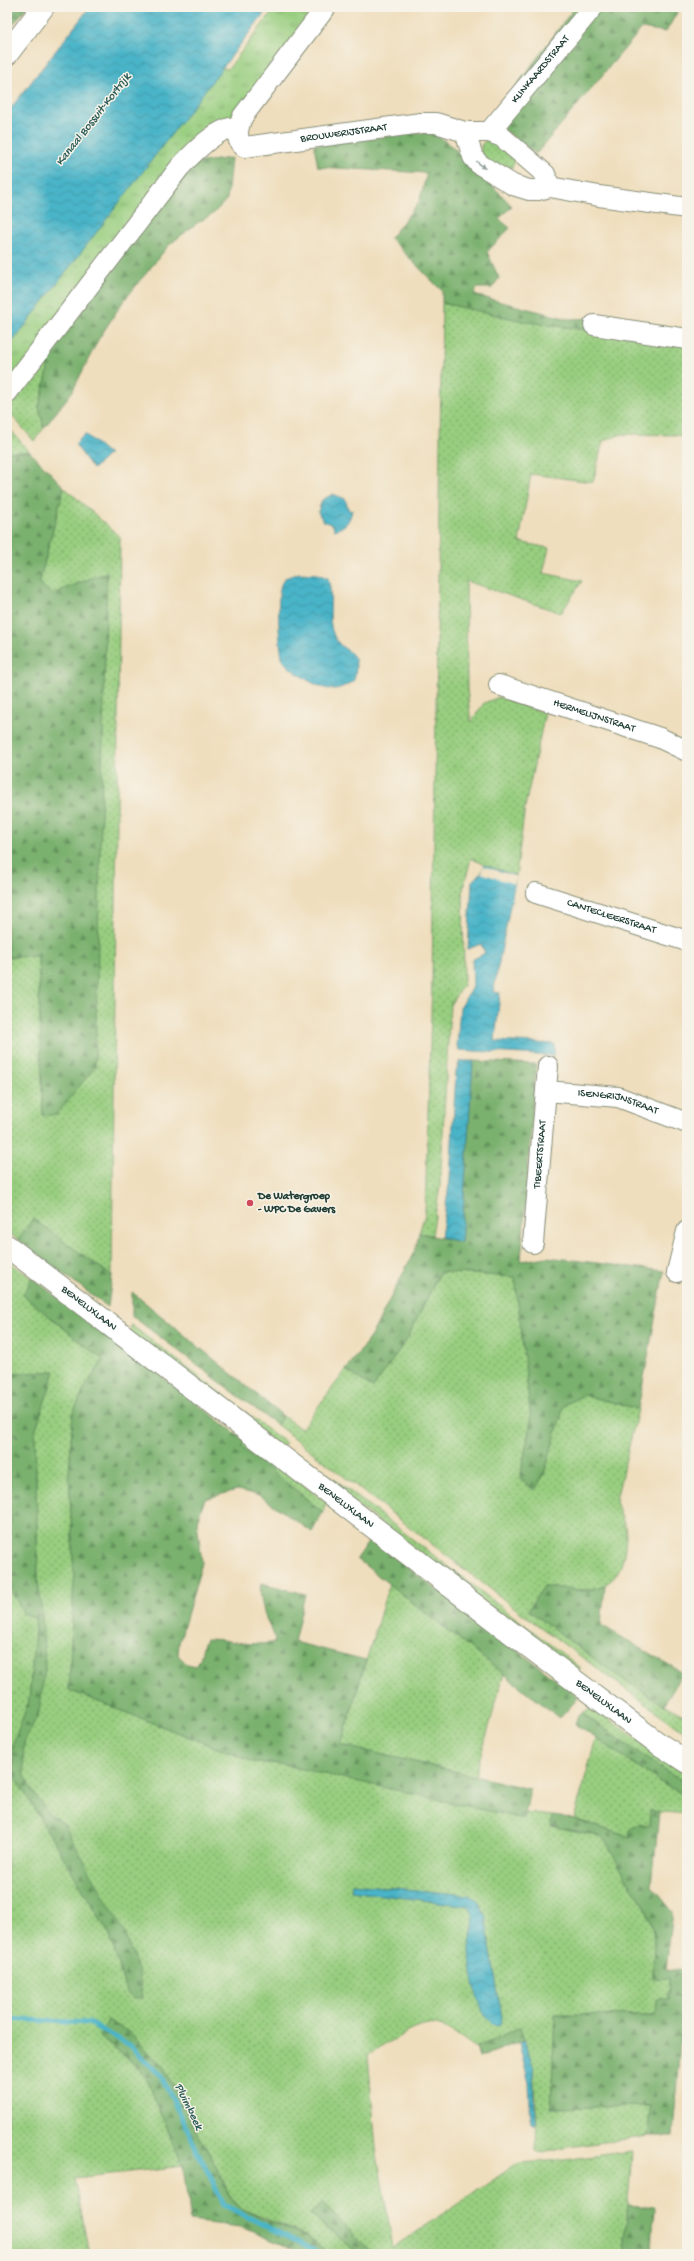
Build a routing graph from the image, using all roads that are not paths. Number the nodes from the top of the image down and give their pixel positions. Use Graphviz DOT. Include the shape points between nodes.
graph roads {
  1 [pos="43,7"];
  2 [pos="326,7"];
  3 [pos="593,7"];
  4 [pos="7,54"];
  5 [pos="238,127"];
  6 [pos="465,132"];
  7 [pos="489,132"];
  8 [pos="534,163"];
  9 [pos="513,185"];
  10 [pos="550,186"];
  11 [pos="687,208"];
  12 [pos="594,325"];
  13 [pos="687,339"];
  14 [pos="7,393"];
  15 [pos="499,685"];
  16 [pos="687,751"];
  17 [pos="536,893"];
  18 [pos="687,941"];
  19 [pos="548,1066"];
  20 [pos="546,1091"];
  21 [pos="687,1123"];
  22 [pos="687,1231"];
  23 [pos="533,1243"];
  24 [pos="7,1246"];
  25 [pos="677,1272"];
  26 [pos="687,1762"];
  1 -- 4 [label="street"];
  2 -- 5 [label="street" via="243,116"];
  3 -- 7 [label="street, KLINKAARDSTRAAT"];
  5 -- 6 [label="street, BROUWERIJSTRAAT" via="238,139 241,145 246,147 421,122 436,123"];
  5 -- 14 [label="street" via="230,126 207,141 180,167"];
  6 -- 7 [label="street, BROUWERIJSTRAAT"];
  6 -- 9 [label="street, one-way" via="473,157 479,164"];
  7 -- 8 [label="street, BROUWERIJSTRAAT" via="502,137"];
  8 -- 9 [label="street" via="526,166"];
  8 -- 10 [label="street, BROUWERIJSTRAAT" via="545,174"];
  9 -- 10 [label="street" via="529,190"];
  10 -- 11 [label="street" via="599,196"];
  12 -- 13 [label="street"];
  15 -- 16 [label="street, HERMELIJNSTRAAT" via="660,738"];
  17 -- 18 [label="street, CANTECLEERSTRAAT"];
  19 -- 20 [label="street, TIBEERTSTRAAT"];
  20 -- 21 [label="street, ISENGRIJNSTRAAT" via="618,1098"];
  20 -- 23 [label="street, TIBEERTSTRAAT"];
  22 -- 25 [label="street"];
  24 -- 26 [label="street, BENELUXLAAN" via="527,1645"];
}
